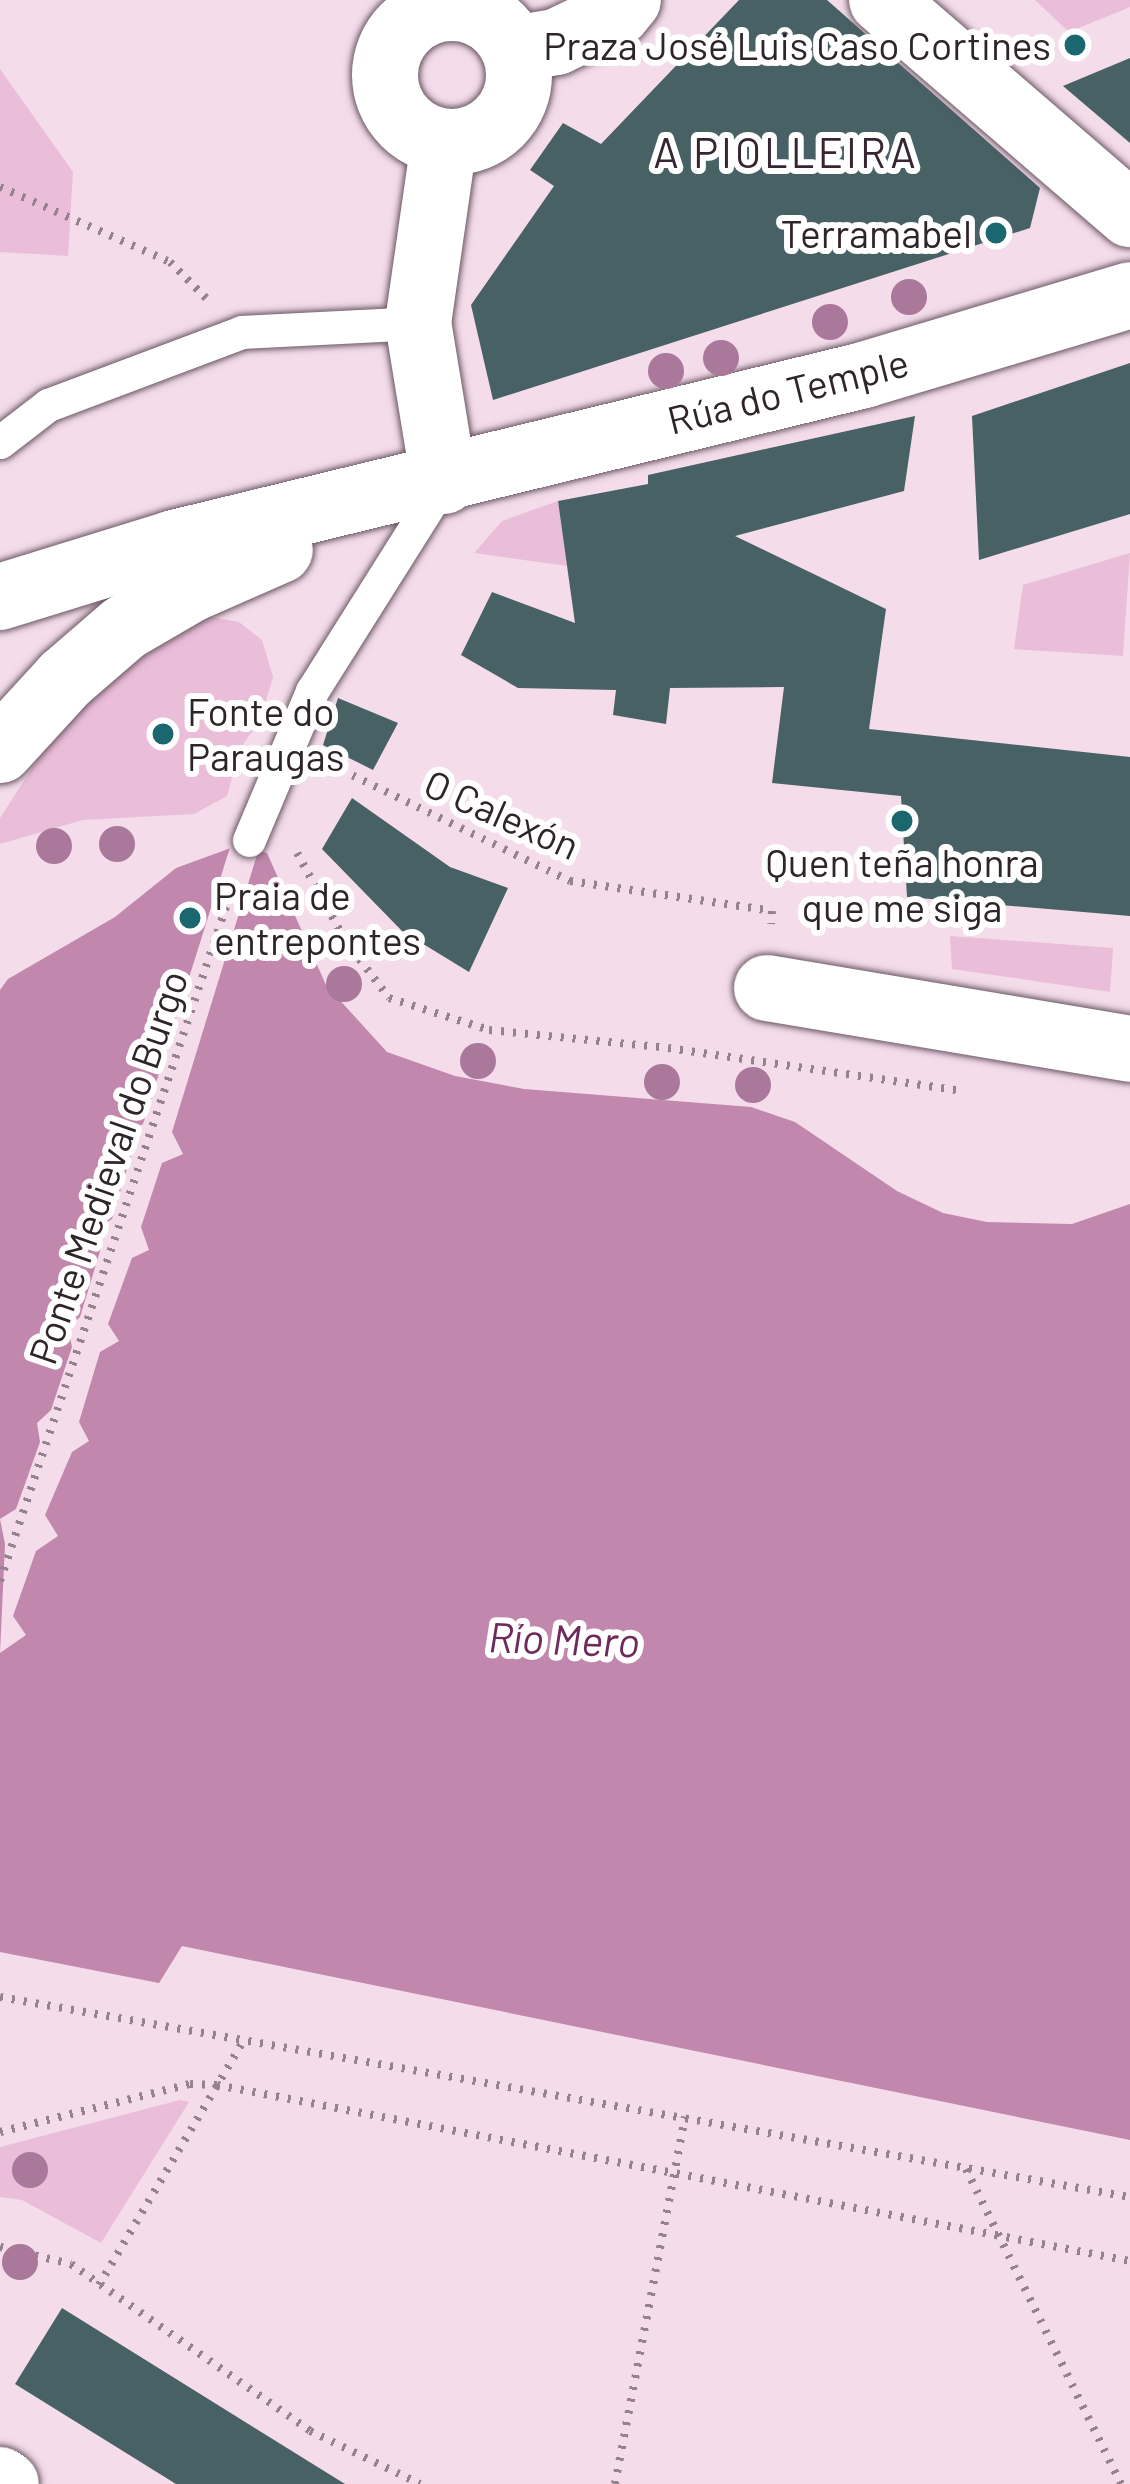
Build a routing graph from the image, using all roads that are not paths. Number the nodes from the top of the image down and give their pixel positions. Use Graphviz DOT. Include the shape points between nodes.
graph roads {
  1 [pos="628,0"];
  2 [pos="882,0"];
  3 [pos="413,9"];
  4 [pos="514,49"];
  5 [pos="444,142"];
  6 [pos="1130,214"];
  7 [pos="1130,295"];
  8 [pos="418,323"];
  9 [pos="0,442"];
  10 [pos="444,481"];
  11 [pos="0,597"];
  12 [pos="0,750"];
  13 [pos="249,840"];
  14 [pos="767,988"];
  15 [pos="1130,1048"];
  1 -- 4 [label="main road" via="556,42"];
  2 -- 6 [label="main road"];
  3 -- 4 [label="main road" via="485,16"];
  3 -- 5 [label="main road" via="388,50 386,92 398,117"];
  4 -- 5 [label="main road" via="511,108 488,133"];
  5 -- 8 [label="main road"];
  7 -- 10 [label="main road, Rúa do Temple" via="864,375"];
  8 -- 9 [label="lane" via="242,332 48,405"];
  8 -- 10 [label="main road"];
  10 -- 11 [label="main road, Rúa do Temple" via="174,543"];
  10 -- 12 [label="main road, Rúa do Temple" via="191,589 124,628"];
  10 -- 13 [label="lane" via="312,691"];
  14 -- 15 [label="main road"];
}
